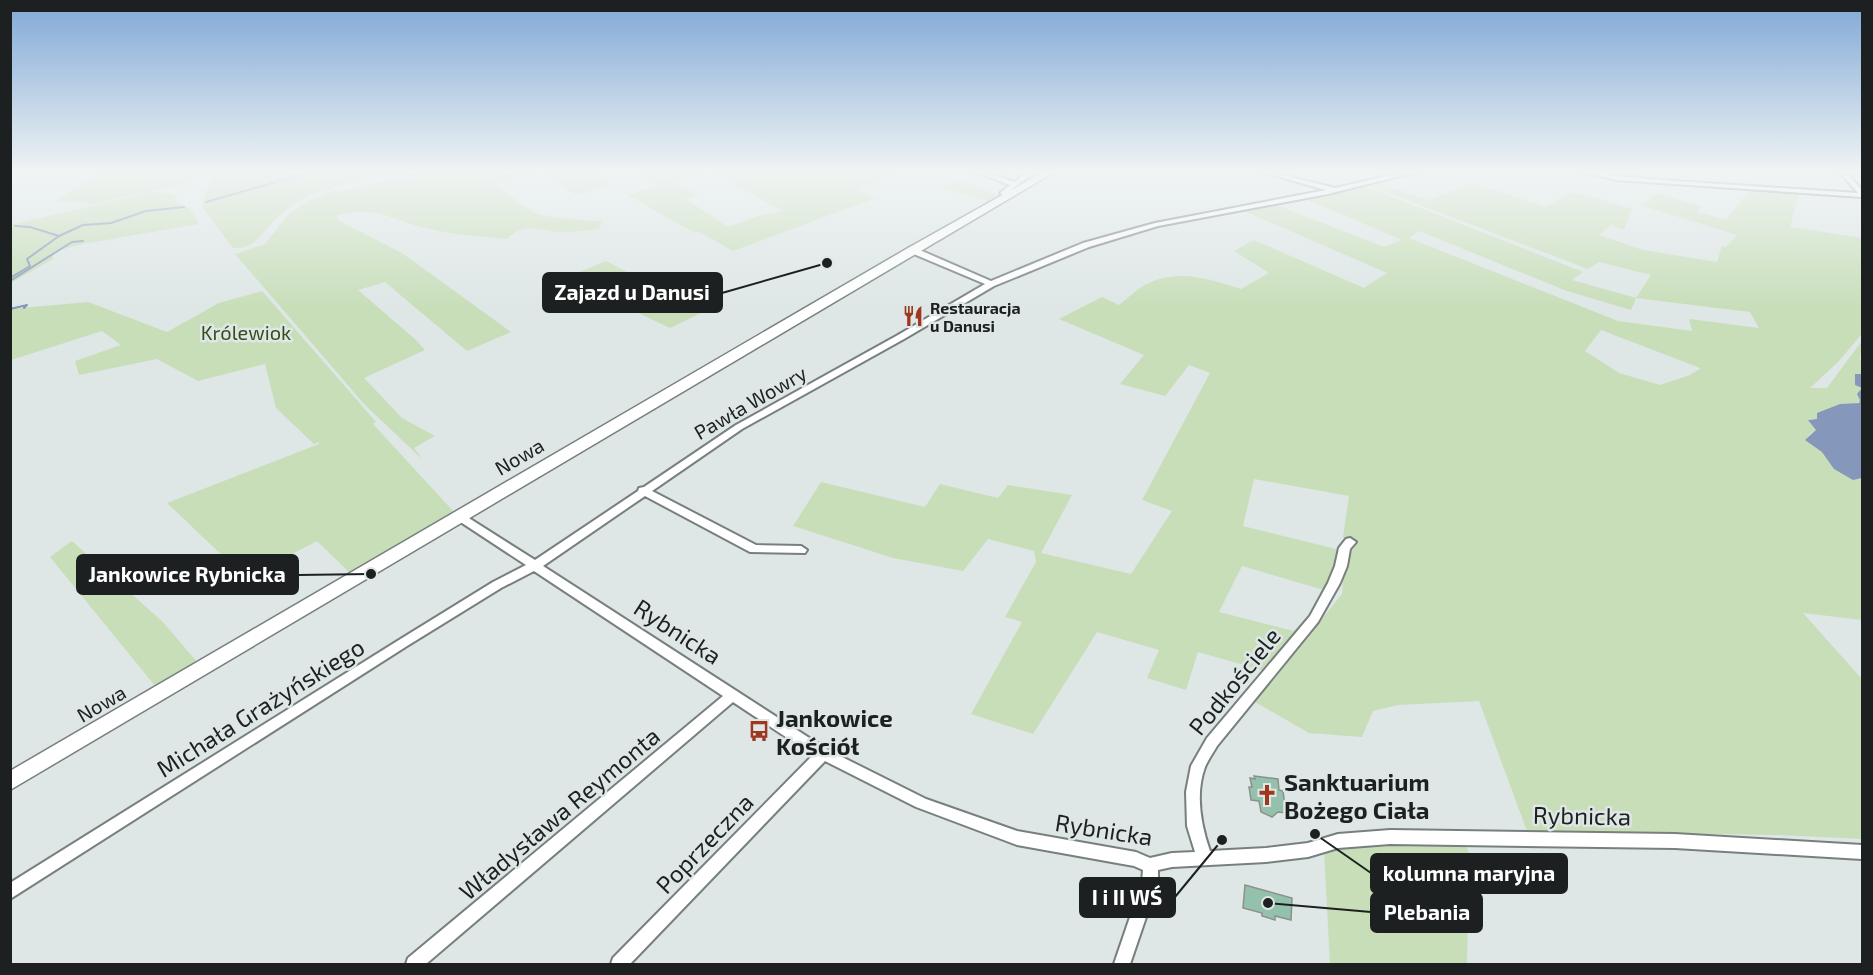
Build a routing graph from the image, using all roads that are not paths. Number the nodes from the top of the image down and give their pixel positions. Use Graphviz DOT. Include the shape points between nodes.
graph roads {
  1 [pos="970,216"];
  2 [pos="1196,216"];
  3 [pos="912,250"];
  4 [pos="991,284"];
  5 [pos="643,490"];
  6 [pos="459,517"];
  7 [pos="1350,542"];
  8 [pos="801,550"];
  9 [pos="536,565"];
  10 [pos="733,695"];
  11 [pos="823,754"];
  12 [pos="10,782"];
  13 [pos="1863,852"];
  14 [pos="1205,858"];
  15 [pos="1149,865"];
  16 [pos="10,892"];
  17 [pos="414,964"];
  18 [pos="620,964"];
  19 [pos="1122,964"];
  1 -- 3 [label="street, Nowa"];
  2 -- 4 [label="street, Pawła Wowry" via="1086,245"];
  3 -- 4 [label="street"];
  3 -- 6 [label="street, Nowa"];
  4 -- 5 [label="street, Pawła Wowry" via="739,427"];
  5 -- 8 [label="street" via="754,549"];
  5 -- 9 [label="street, Pawła Wowry"];
  6 -- 9 [label="street, Rybnicka"];
  6 -- 12 [label="street, Nowa"];
  7 -- 14 [label="street, Podkościele" via="1314,619 1212,742 1198,766 1192,792 1194,826"];
  9 -- 10 [label="street, Rybnicka"];
  9 -- 16 [label="street, Michała Grażyńskiego" via="403,643"];
  10 -- 11 [label="street, Rybnicka"];
  10 -- 17 [label="street, Władysława Reymonta"];
  11 -- 15 [label="street, Rybnicka" via="970,823 1017,838 1132,858"];
  11 -- 18 [label="street, Poprzeczna"];
  13 -- 14 [label="street, Rybnicka" via="1675,841 1390,837 1338,841 1308,850 1266,855"];
  14 -- 15 [label="street, Rybnicka"];
  15 -- 19 [label="street" via="1150,882"];
}
